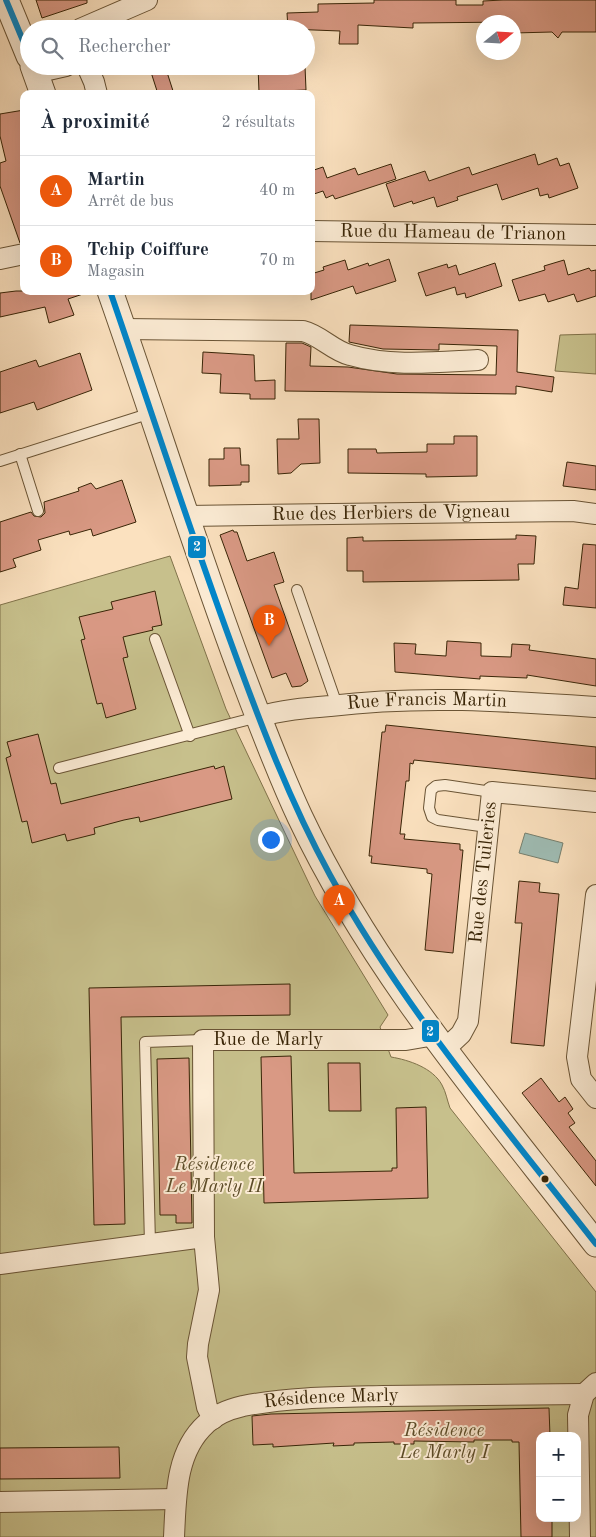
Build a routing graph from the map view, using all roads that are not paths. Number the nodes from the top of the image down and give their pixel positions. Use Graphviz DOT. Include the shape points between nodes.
graph roads {
  1 [pos="6,0"];
  2 [pos="148,0"];
  3 [pos="101,20"];
  4 [pos="20,34"];
  5 [pos="91,75"];
  6 [pos="96,90"];
  7 [pos="315,230"];
  8 [pos="596,236"];
  9 [pos="20,255"];
  10 [pos="0,259"];
  11 [pos="111,295"];
  12 [pos="124,329"];
  13 [pos="478,360"];
  14 [pos="151,412"];
  15 [pos="20,454"];
  16 [pos="0,461"];
  17 [pos="38,511"];
  18 [pos="596,514"];
  19 [pos="186,516"];
  20 [pos="297,590"];
  21 [pos="155,639"];
  22 [pos="338,705"];
  23 [pos="596,707"];
  24 [pos="258,717"];
  25 [pos="190,736"];
  26 [pos="59,768"];
  27 [pos="492,792"];
  28 [pos="596,802"];
  29 [pos="487,826"];
  30 [pos="596,895"];
  31 [pos="592,979"];
  32 [pos="202,1040"];
  33 [pos="440,1042"];
  34 [pos="596,1098"];
  35 [pos="204,1238"];
  36 [pos="150,1244"];
  37 [pos="596,1244"];
  38 [pos="0,1264"];
  39 [pos="590,1388"];
  40 [pos="212,1419"];
  41 [pos="176,1499"];
  42 [pos="1,1503"];
  43 [pos="174,1537"];
  44 [pos="580,1537"];
  1 -- 4 [label="street"];
  2 -- 3 [label="street"];
  5 -- 6 [label="street"];
  7 -- 8 [label="street, Rue du Hameau de Trianon"];
  9 -- 10 [label="street"];
  11 -- 12 [label="street"];
  12 -- 13 [label="street" via="303,330 349,355 382,361 432,363"];
  12 -- 14 [label="street"];
  14 -- 15 [label="lane"];
  14 -- 19 [label="street"];
  15 -- 16 [label="lane"];
  15 -- 17 [label="lane"];
  18 -- 19 [label="street, Rue des Herbiers de Vigneau" via="573,511"];
  19 -- 24 [label="street"];
  20 -- 22 [label="lane"];
  21 -- 25 [label="lane"];
  22 -- 23 [label="street, Rue Francis Martin" via="451,698"];
  22 -- 24 [label="street, Rue Francis Martin"];
  24 -- 25 [label="lane"];
  24 -- 33 [label="street" via="315,846 401,990"];
  25 -- 26 [label="lane"];
  27 -- 28 [label="street, Rue des Tuileries"];
  27 -- 29 [label="street, Rue des Tuileries"];
  27 -- 29 [label="lane" via="445,785 431,790 429,808 432,817"];
  29 -- 33 [label="street, Rue des Tuileries" via="468,1021 461,1034"];
  30 -- 31 [label="street"];
  31 -- 34 [label="street" via="578,1057 581,1079"];
  32 -- 33 [label="street, Rue de Marly"];
  32 -- 35 [label="street, Rue de Marly"];
  32 -- 36 [label="lane" via="145,1042"];
  33 -- 37 [label="street"];
  35 -- 36 [label="street"];
  35 -- 40 [label="street, Rue de Marly" via="209,1290 197,1357"];
  36 -- 38 [label="street"];
  39 -- 40 [label="street, Résidence Marly" via="323,1398 242,1406"];
  39 -- 44 [label="street, Résidence Marly" via="578,1415"];
  40 -- 41 [label="street, Résidence Marly" via="195,1434 185,1454"];
  41 -- 42 [label="street"];
  41 -- 43 [label="street, Résidence Marly"];
}
